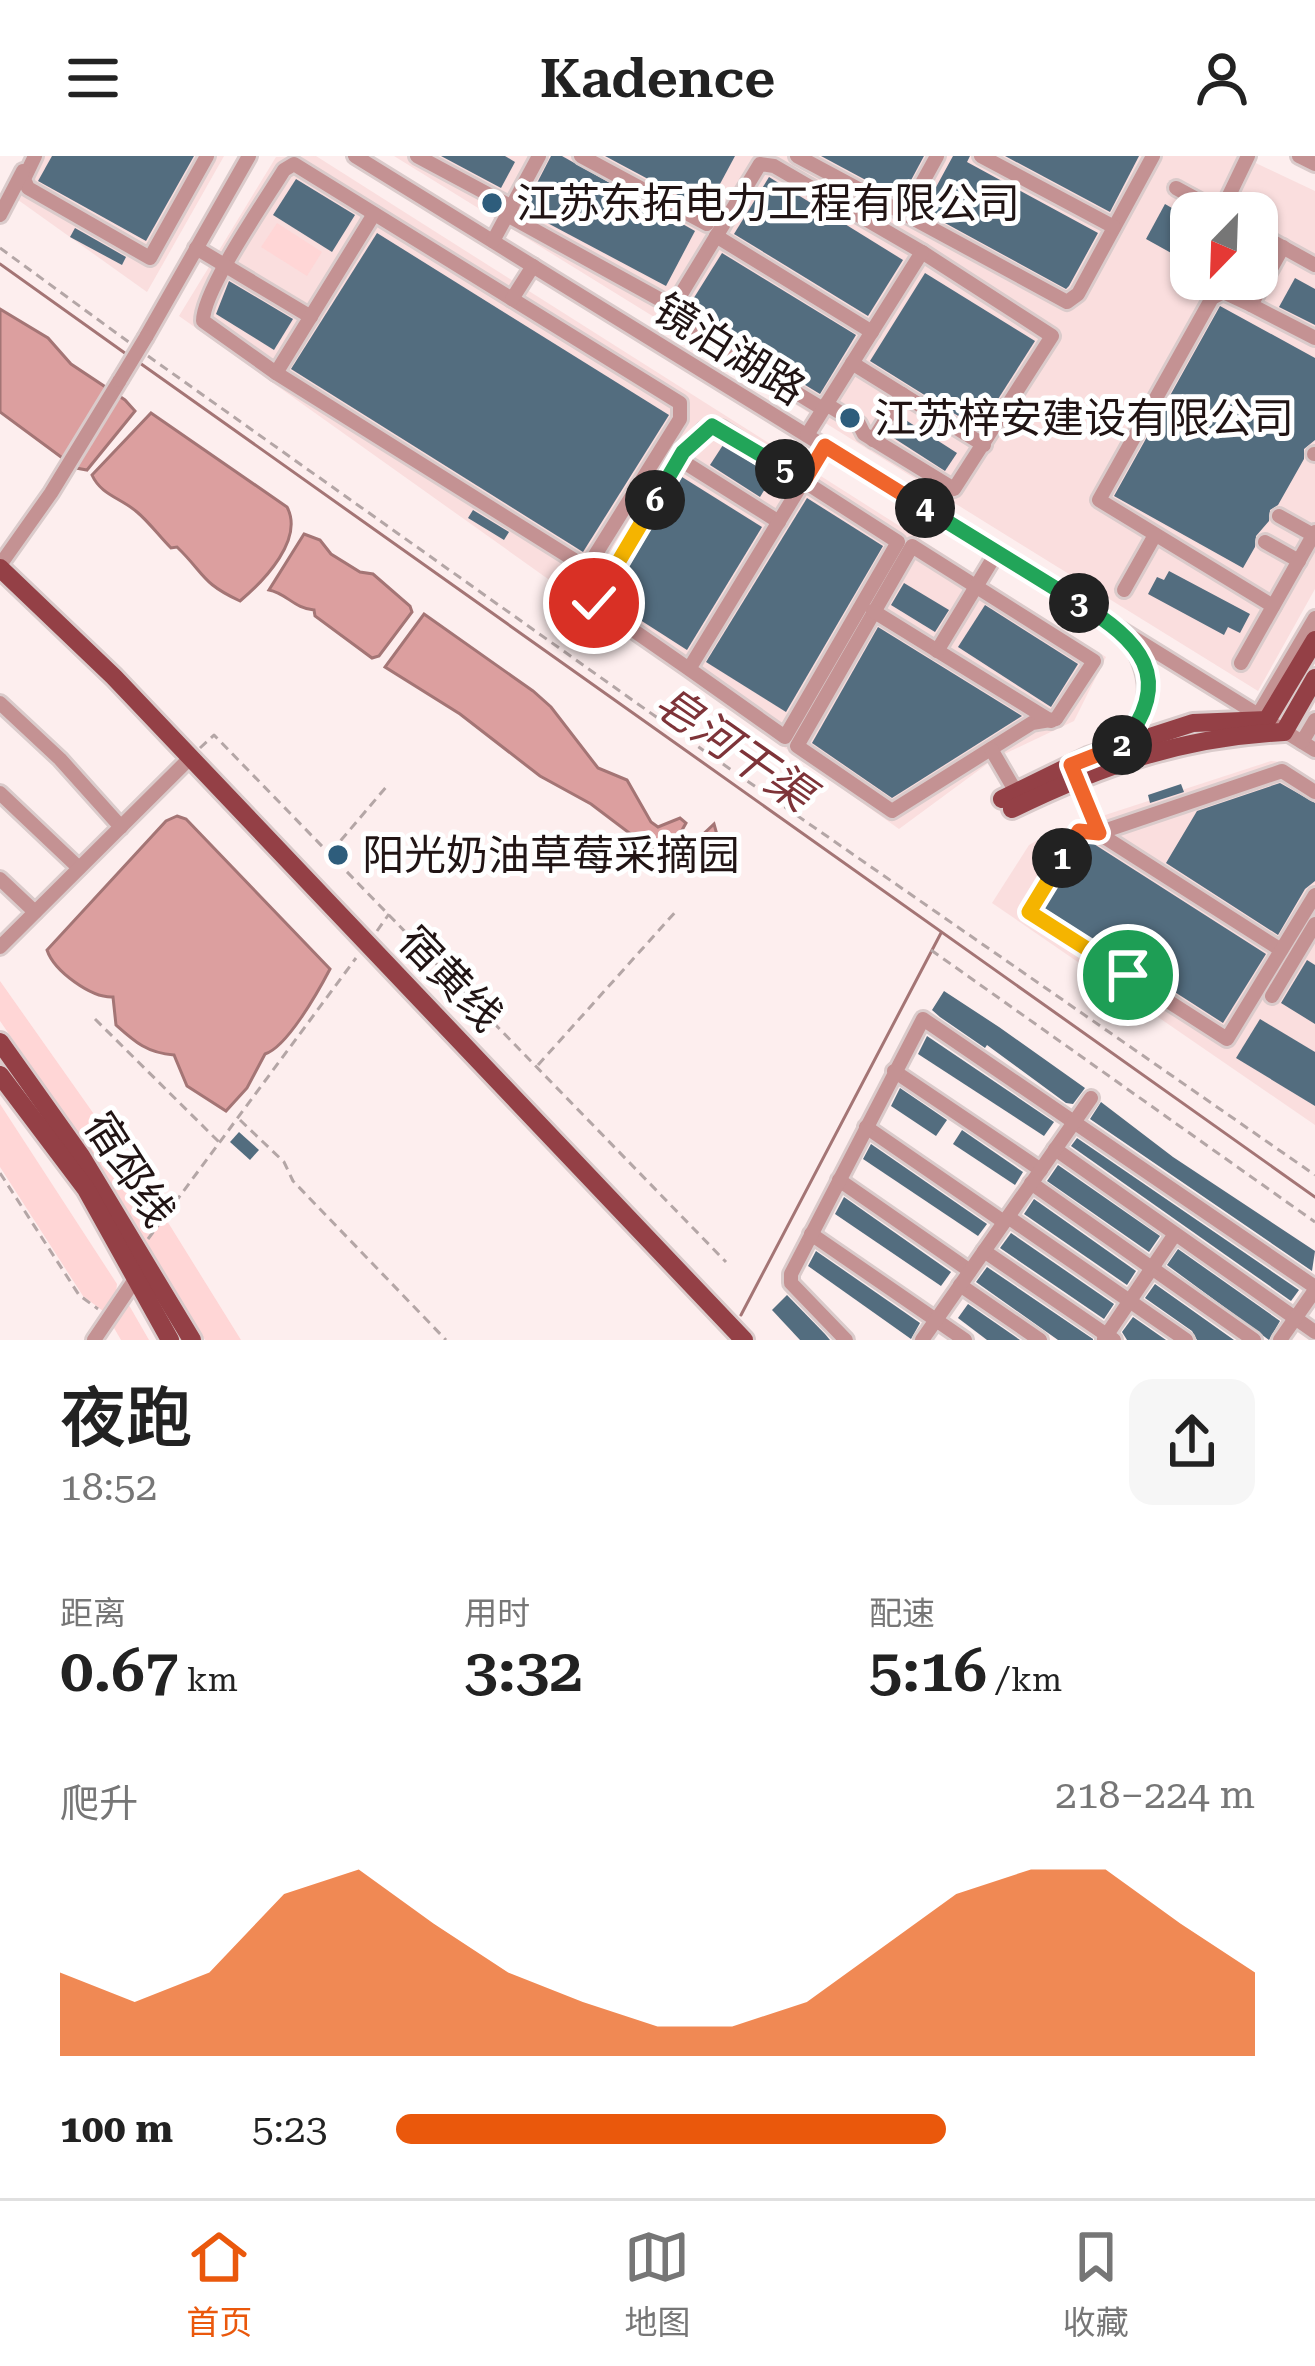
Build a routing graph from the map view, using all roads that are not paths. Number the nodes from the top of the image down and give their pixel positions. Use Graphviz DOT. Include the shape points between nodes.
graph roads {
  1 [pos="33,156"];
  2 [pos="207,156"];
  3 [pos="249,156"];
  4 [pos="355,156"];
  5 [pos="417,156"];
  6 [pos="581,156"];
  7 [pos="796,156"];
  8 [pos="937,156"];
  9 [pos="981,156"];
  10 [pos="1153,156"];
  11 [pos="1248,156"];
  12 [pos="1299,156"];
  13 [pos="532,158"];
  14 [pos="439,161"];
  15 [pos="1315,164"];
  16 [pos="1177,188"];
  17 [pos="1184,192"];
  18 [pos="1231,192"];
  19 [pos="510,211"];
  20 [pos="374,214"];
  21 [pos="905,214"];
  22 [pos="0,215"];
  23 [pos="1114,227"];
  24 [pos="711,230"];
  25 [pos="494,241"];
  26 [pos="1278,245"];
  27 [pos="1282,247"];
  28 [pos="196,248"];
  29 [pos="922,252"];
  30 [pos="1315,265"];
  31 [pos="226,266"];
  32 [pos="533,266"];
  33 [pos="512,299"];
  34 [pos="661,300"];
  35 [pos="1251,304"];
  36 [pos="311,317"];
  37 [pos="872,332"];
  38 [pos="1315,338"];
  39 [pos="852,362"];
  40 [pos="277,373"];
  41 [pos="902,394"];
  42 [pos="825,407"];
  43 [pos="807,435"];
  44 [pos="873,440"];
  45 [pos="984,445"];
  46 [pos="825,446"];
  47 [pos="679,459"];
  48 [pos="804,481"];
  49 [pos="1279,516"];
  50 [pos="778,522"];
  51 [pos="1314,534"];
  52 [pos="1155,535"];
  53 [pos="1265,542"];
  54 [pos="997,552"];
  55 [pos="1299,561"];
  56 [pos="0,566"];
  57 [pos="977,586"];
  58 [pos="1124,590"];
  59 [pos="1274,606"];
  60 [pos="873,611"];
  61 [pos="1315,618"];
  62 [pos="1124,630"];
  63 [pos="1315,640"];
  64 [pos="937,651"];
  65 [pos="1241,663"];
  66 [pos="688,669"];
  67 [pos="1315,678"];
  68 [pos="0,703"];
  69 [pos="1315,719"];
  70 [pos="1051,721"];
  71 [pos="1270,722"];
  72 [pos="1122,745"];
  73 [pos="1309,746"];
  74 [pos="991,749"];
  75 [pos="190,758"];
  76 [pos="1074,772"];
  77 [pos="1315,792"];
  78 [pos="0,793"];
  79 [pos="1010,800"];
  80 [pos="121,827"];
  81 [pos="1099,833"];
  82 [pos="80,868"];
  83 [pos="0,879"];
  84 [pos="1315,895"];
  85 [pos="34,913"];
  86 [pos="1315,924"];
  87 [pos="0,947"];
  88 [pos="1309,949"];
  89 [pos="1281,950"];
  90 [pos="1272,996"];
  91 [pos="0,1042"];
  92 [pos="894,1071"];
  93 [pos="0,1075"];
  94 [pos="1091,1097"];
  95 [pos="1075,1121"];
  96 [pos="866,1126"];
  97 [pos="1055,1149"];
  98 [pos="1036,1177"];
  99 [pos="839,1180"];
  100 [pos="1006,1220"];
  101 [pos="811,1234"];
  102 [pos="1175,1234"];
  103 [pos="984,1251"];
  104 [pos="1152,1268"];
  105 [pos="970,1271"];
  106 [pos="136,1278"];
  107 [pos="960,1286"];
  108 [pos="1313,1295"];
  109 [pos="1130,1301"];
  110 [pos="1295,1318"];
  111 [pos="936,1320"];
  112 [pos="1315,1333"];
  113 [pos="733,1336"];
  114 [pos="1108,1338"];
  115 [pos="94,1340"];
  116 [pos="170,1340"];
  117 [pos="192,1340"];
  118 [pos="847,1340"];
  119 [pos="922,1340"];
  120 [pos="965,1340"];
  121 [pos="1040,1340"];
  122 [pos="1186,1340"];
  123 [pos="1254,1340"];
  124 [pos="1280,1340"];
  1 -- 2 [label="street" via="28,188 150,258"];
  1 -- 22 [label="street"];
  3 -- 28 [label="street"];
  4 -- 25 [label="street, 镜泊湖路"];
  5 -- 14 [label="street"];
  6 -- 24 [label="street"];
  7 -- 21 [label="street"];
  8 -- 21 [label="street"];
  9 -- 23 [label="street"];
  10 -- 23 [label="street"];
  11 -- 18 [label="street"];
  12 -- 15 [label="street"];
  13 -- 19 [label="street"];
  14 -- 19 [label="street"];
  16 -- 17 [label="street"];
  19 -- 25 [label="street"];
  19 -- 34 [label="street"];
  20 -- 31 [label="street" via="288,165"];
  20 -- 33 [label="street"];
  20 -- 36 [label="street"];
  21 -- 23 [label="street" via="1067,302"];
  24 -- 29 [label="street" via="766,163"];
  24 -- 37 [label="street"];
  24 -- 42 [label="street" via="672,317"];
  25 -- 32 [label="street, 镜泊湖路"];
  26 -- 27 [label="street"];
  27 -- 30 [label="street"];
  27 -- 35 [label="street"];
  28 -- 31 [label="street"];
  28 -- 56 [label="street, bridge"];
  29 -- 37 [label="street"];
  29 -- 45 [label="street" via="1052,336"];
  31 -- 36 [label="street"];
  31 -- 40 [label="street" via="203,321"];
  32 -- 33 [label="street"];
  32 -- 43 [label="street, 镜泊湖路"];
  33 -- 40 [label="street" via="682,410 586,568"];
  35 -- 38 [label="street"];
  35 -- 52 [label="street" via="1222,292 1212,298 1100,494 1103,504"];
  36 -- 40 [label="street"];
  37 -- 39 [label="street"];
  39 -- 41 [label="street"];
  39 -- 42 [label="street"];
  41 -- 44 [label="street"];
  41 -- 45 [label="street"];
  42 -- 43 [label="street"];
  42 -- 44 [label="street"];
  43 -- 46 [label="street, 镜泊湖路"];
  44 -- 45 [label="street" via="955,489"];
  46 -- 48 [label="street"];
  46 -- 54 [label="street, 镜泊湖路"];
  47 -- 48 [label="street" via="712,426"];
  47 -- 50 [label="street"];
  47 -- 66 [label="street" via="594,603"];
  48 -- 50 [label="street"];
  48 -- 66 [label="street" via="898,542 785,737"];
  49 -- 51 [label="street"];
  50 -- 66 [label="street"];
  51 -- 55 [label="street"];
  52 -- 58 [label="street"];
  52 -- 59 [label="street"];
  53 -- 55 [label="street"];
  54 -- 57 [label="street"];
  54 -- 62 [label="street, 镜泊湖路"];
  55 -- 59 [label="street"];
  56 -- 75 [label="main road, 宿黄线"];
  57 -- 60 [label="street" via="912,545"];
  57 -- 64 [label="street"];
  57 -- 70 [label="street" via="1094,661"];
  59 -- 65 [label="street"];
  60 -- 64 [label="street"];
  60 -- 74 [label="street" via="796,746 892,811"];
  61 -- 71 [label="street"];
  62 -- 71 [label="street, 镜泊湖路"];
  62 -- 72 [label="street" via="1145,669 1148,695"];
  63 -- 71 [label="main road"];
  64 -- 70 [label="street"];
  67 -- 71 [label="main road"];
  68 -- 80 [label="street"];
  69 -- 73 [label="street"];
  70 -- 74 [label="street" via="1032,723"];
  71 -- 72 [label="main road" via="1193,723"];
  71 -- 73 [label="street, 镜泊湖路"];
  71 -- 76 [label="main road"];
  72 -- 76 [label="main road"];
  74 -- 79 [label="street"];
  75 -- 80 [label="street"];
  75 -- 113 [label="main road, 宿黄线"];
  76 -- 79 [label="main road"];
  76 -- 81 [label="street"];
  77 -- 81 [label="street" via="1282,772"];
  78 -- 82 [label="street"];
  80 -- 82 [label="street"];
  81 -- 89 [label="street"];
  81 -- 89 [label="street" via="1079,831 1029,912 1227,1039"];
  82 -- 85 [label="street"];
  83 -- 85 [label="street"];
  84 -- 89 [label="street"];
  85 -- 87 [label="street"];
  86 -- 88 [label="street"];
  88 -- 90 [label="street"];
  91 -- 117 [label="main road, 宿邳线" via="81,1156"];
  92 -- 95 [label="street" via="923,1019"];
  92 -- 96 [label="street"];
  92 -- 98 [label="street"];
  93 -- 106 [label="main road, 宿邳线" via="86,1189"];
  94 -- 95 [label="street"];
  95 -- 97 [label="street"];
  95 -- 108 [label="street"];
  96 -- 99 [label="street"];
  96 -- 100 [label="street"];
  97 -- 98 [label="street"];
  97 -- 102 [label="street"];
  98 -- 100 [label="street"];
  98 -- 104 [label="street"];
  99 -- 101 [label="street"];
  99 -- 105 [label="street"];
  100 -- 103 [label="street"];
  100 -- 109 [label="street"];
  101 -- 111 [label="street"];
  101 -- 118 [label="street" via="791,1283"];
  102 -- 104 [label="street"];
  102 -- 110 [label="street"];
  103 -- 105 [label="street"];
  103 -- 114 [label="street"];
  104 -- 109 [label="street"];
  104 -- 123 [label="street"];
  105 -- 107 [label="street"];
  106 -- 115 [label="street"];
  106 -- 116 [label="main road, 宿邳线"];
  107 -- 111 [label="street"];
  107 -- 121 [label="street"];
  108 -- 110 [label="street"];
  109 -- 114 [label="street"];
  109 -- 122 [label="street"];
  110 -- 112 [label="street"];
  110 -- 124 [label="street"];
  111 -- 119 [label="street"];
  111 -- 120 [label="street"];
}
